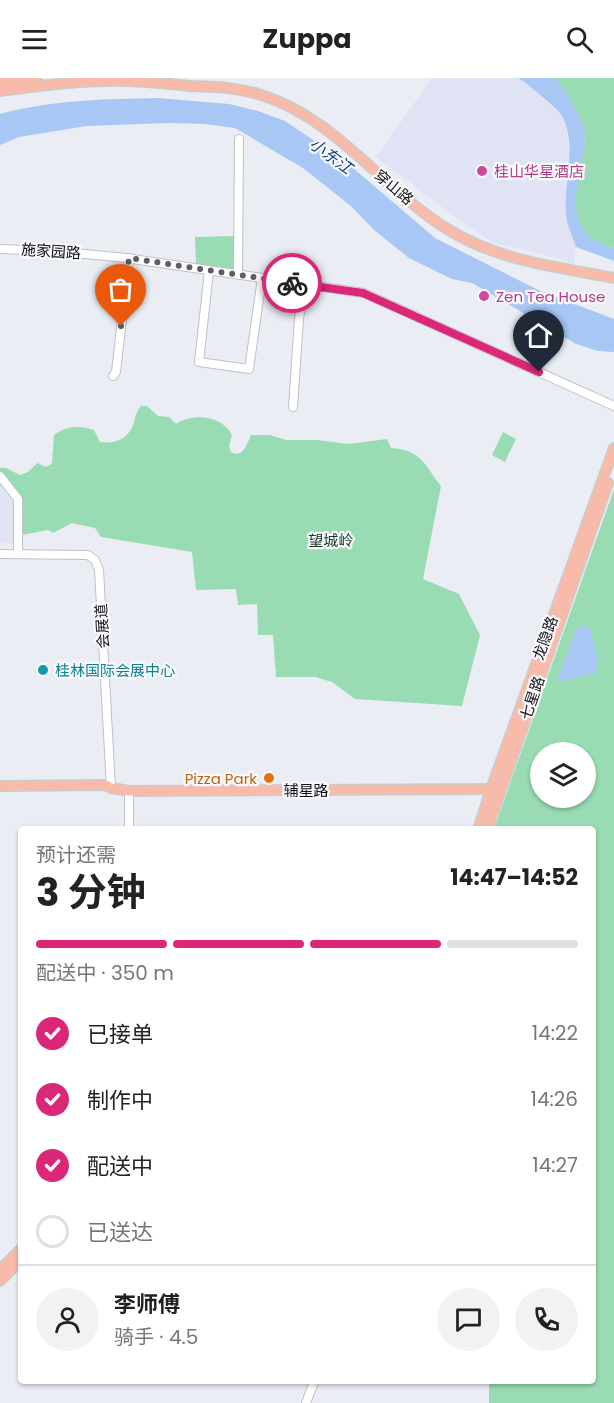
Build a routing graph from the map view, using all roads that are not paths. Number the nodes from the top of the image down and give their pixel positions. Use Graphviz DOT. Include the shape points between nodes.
graph roads {
  1 [pos="37,78"];
  2 [pos="163,78"];
  3 [pos="0,82"];
  4 [pos="182,85"];
  5 [pos="0,91"];
  6 [pos="239,139"];
  7 [pos="0,249"];
  8 [pos="129,258"];
  9 [pos="209,271"];
  10 [pos="238,275"];
  11 [pos="262,278"];
  12 [pos="614,278"];
  13 [pos="306,285"];
  14 [pos="113,376"];
  15 [pos="614,406"];
  16 [pos="293,407"];
  17 [pos="614,448"];
  18 [pos="614,465"];
  19 [pos="0,476"];
  20 [pos="0,554"];
  21 [pos="18,554"];
  22 [pos="0,786"];
  23 [pos="111,788"];
  24 [pos="496,789"];
  25 [pos="129,790"];
  26 [pos="0,791"];
  27 [pos="129,826"];
  28 [pos="480,826"];
  29 [pos="488,826"];
  30 [pos="18,1252"];
  31 [pos="18,1263"];
  32 [pos="0,1268"];
  33 [pos="0,1281"];
  34 [pos="314,1384"];
  35 [pos="306,1403"];
  1 -- 3 [label="main road"];
  2 -- 4 [label="main road, 穿山路"];
  4 -- 5 [label="main road, 穿山路" via="105,81"];
  4 -- 12 [label="main road, 穿山路" via="258,94 284,105 333,135 423,211 476,246 513,258"];
  6 -- 10 [label="street"];
  7 -- 8 [label="street, 施家园路"];
  8 -- 9 [label="street, 施家园路"];
  8 -- 14 [label="street"];
  9 -- 10 [label="street, 施家园路"];
  9 -- 11 [label="street" via="199,362 249,369"];
  10 -- 11 [label="street, 施家园路"];
  11 -- 13 [label="street, 施家园路"];
  13 -- 15 [label="street, 施家园路" via="363,293"];
  13 -- 16 [label="street" via="299,318"];
  17 -- 24 [label="main road, 龙隐路"];
  18 -- 24 [label="main road, 七星路"];
  19 -- 21 [label="street" via="18,499"];
  20 -- 21 [label="street, 会展道"];
  21 -- 23 [label="street, 会展道" via="88,555 99,570"];
  22 -- 23 [label="main road, 辅星路"];
  23 -- 25 [label="main road, 辅星路"];
  23 -- 26 [label="main road, 辅星路"];
  24 -- 25 [label="main road, 辅星路"];
  24 -- 28 [label="main road, 龙隐路"];
  24 -- 29 [label="main road, 七星路"];
  25 -- 27 [label="street"];
  30 -- 32 [label="main road"];
  31 -- 33 [label="main road"];
  34 -- 35 [label="street"];
}
